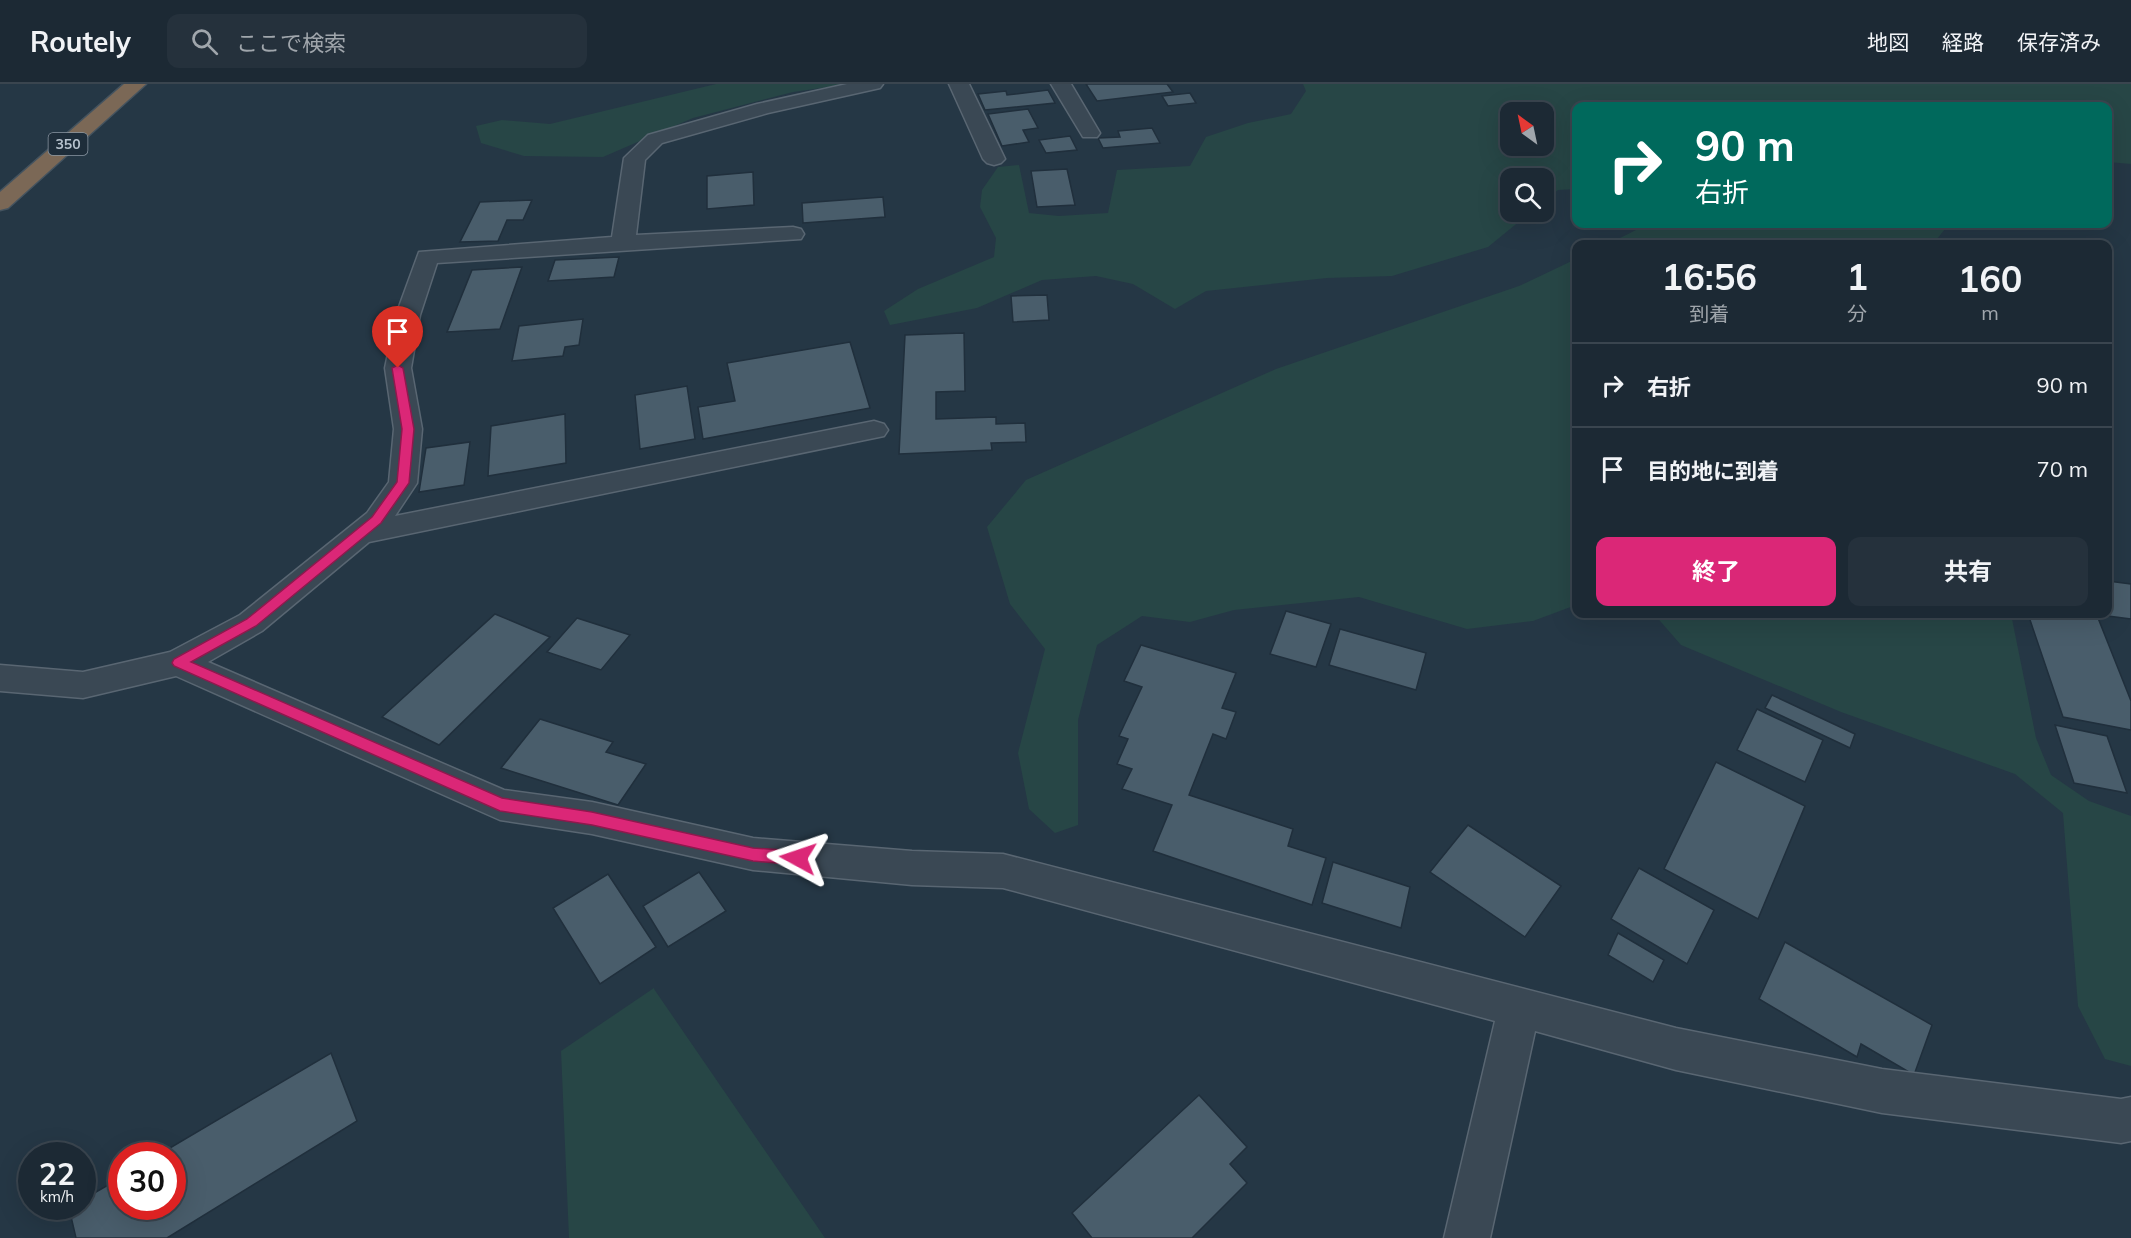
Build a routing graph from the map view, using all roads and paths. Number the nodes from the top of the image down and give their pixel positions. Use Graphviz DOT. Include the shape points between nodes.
graph roads {
  1 [pos="136,84"];
  2 [pos="873,84"];
  3 [pos="959,84"];
  4 [pos="1061,84"];
  5 [pos="1090,133"];
  6 [pos="994,159"];
  7 [pos="0,203"];
  8 [pos="793,234"];
  9 [pos="623,243"];
  10 [pos="874,430"];
  11 [pos="359,534"];
  12 [pos="178,663"];
  13 [pos="0,678"];
  14 [pos="1520,1008"];
  15 [pos="2131,1119"];
  16 [pos="1467,1238"];
  1 -- 7 [label="highway, 350"];
  2 -- 9 [label="street" via="655,138 635,158"];
  3 -- 6 [label="street"];
  4 -- 5 [label="street"];
  8 -- 9 [label="street"];
  9 -- 11 [label="street" via="427,257 408,315 398,368 408,429 403,483 377,520"];
  10 -- 11 [label="street"];
  11 -- 12 [label="street" via="251,623"];
  12 -- 13 [label="street" via="82,685"];
  12 -- 14 [label="street" via="500,805 592,819 753,855 1003,871"];
  14 -- 15 [label="street" via="1676,1049 1882,1092 2121,1122"];
  14 -- 16 [label="street"];
}
